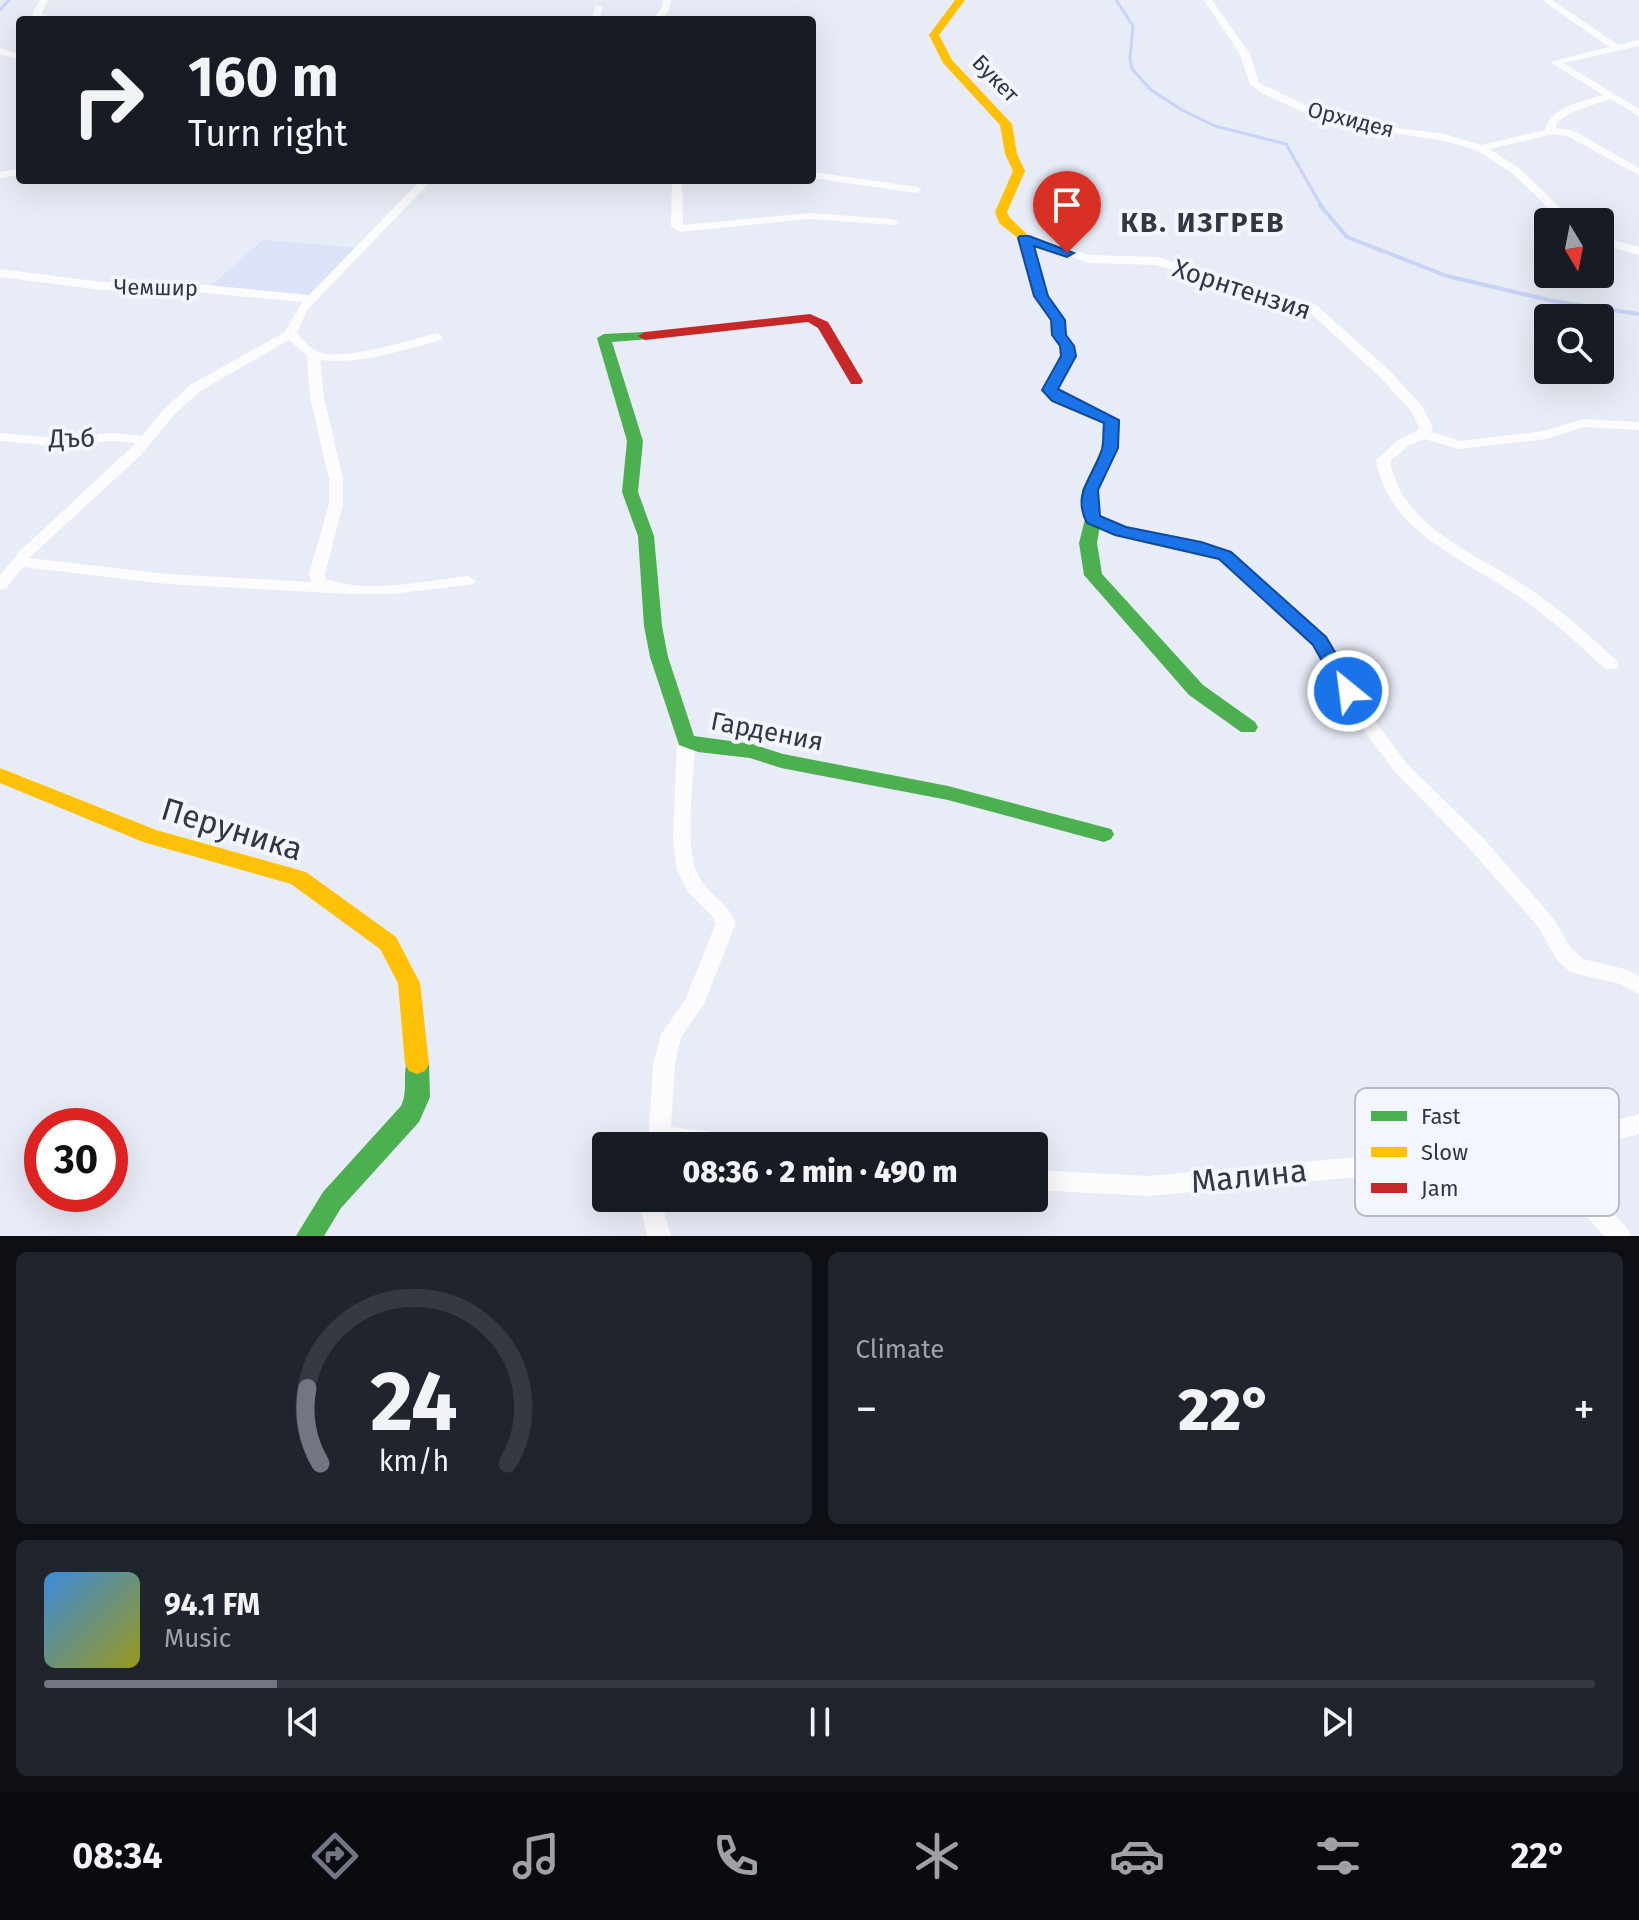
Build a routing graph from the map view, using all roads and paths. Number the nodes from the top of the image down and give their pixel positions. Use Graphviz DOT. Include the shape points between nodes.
graph roads {
  1 [pos="960,0"];
  2 [pos="1208,0"];
  3 [pos="1546,0"];
  4 [pos="599,7"];
  5 [pos="596,16"];
  6 [pos="1639,43"];
  7 [pos="1615,47"];
  8 [pos="1610,96"];
  9 [pos="1639,113"];
  10 [pos="1552,131"];
  11 [pos="1480,148"];
  12 [pos="1639,172"];
  13 [pos="816,176"];
  14 [pos="423,184"];
  15 [pos="677,184"];
  16 [pos="917,190"];
  17 [pos="1554,208"];
  18 [pos="893,222"];
  19 [pos="1025,238"];
  20 [pos="1614,244"];
  21 [pos="1639,251"];
  22 [pos="0,273"];
  23 [pos="312,299"];
  24 [pos="290,334"];
  25 [pos="437,337"];
  26 [pos="313,355"];
  27 [pos="856,381"];
  28 [pos="1639,426"];
  29 [pos="1423,434"];
  30 [pos="0,437"];
  31 [pos="143,440"];
  32 [pos="1093,519"];
  33 [pos="19,562"];
  34 [pos="468,581"];
  35 [pos="0,585"];
  36 [pos="331,588"];
  37 [pos="1611,665"];
  38 [pos="1248,727"];
  39 [pos="686,740"];
  40 [pos="0,775"];
  41 [pos="1104,834"];
  42 [pos="1639,986"];
  43 [pos="1639,1124"];
  44 [pos="1619,1129"];
  45 [pos="660,1132"];
  46 [pos="1355,1166"];
  47 [pos="1048,1181"];
  48 [pos="653,1212"];
  49 [pos="1601,1216"];
  50 [pos="309,1236"];
  51 [pos="659,1236"];
  52 [pos="1619,1236"];
  1 -- 19 [label="street, Букет" via="934,35 948,64 1008,125 1010,153 1019,171 1001,212"];
  2 -- 11 [label="street, Орхидея" via="1263,90 1332,119 1432,134"];
  3 -- 7 [label="street"];
  4 -- 5 [label="street"];
  6 -- 7 [label="street"];
  7 -- 8 [label="street" via="1555,62"];
  8 -- 9 [label="street"];
  8 -- 10 [label="street" via="1566,111 1552,121"];
  10 -- 11 [label="street"];
  10 -- 12 [label="street" via="1570,133"];
  11 -- 17 [label="street, Орхидея"];
  13 -- 16 [label="street"];
  14 -- 23 [label="street"];
  15 -- 18 [label="street" via="680,229 810,216"];
  19 -- 29 [label="street, Хорнтензия" via="1089,259 1157,261 1311,307 1417,409 1426,427"];
  19 -- 32 [label="street, Букет" via="1041,296 1058,320 1067,346 1068,356 1050,390 1112,420 1110,448 1090,490"];
  20 -- 21 [label="street"];
  22 -- 23 [label="street, Чемшир" via="102,286"];
  23 -- 24 [label="street"];
  24 -- 26 [label="street"];
  24 -- 31 [label="street" via="195,388"];
  25 -- 26 [label="street" via="341,358"];
  26 -- 36 [label="street" via="336,479 336,504 317,574 319,582"];
  27 -- 39 [label="street, Гардения" via="823,325 810,318 604,338 635,441 630,492 646,536 659,657"];
  28 -- 29 [label="street" via="1583,423 1546,435 1459,445"];
  29 -- 37 [label="street" via="1383,460 1390,491 1434,537 1570,626"];
  30 -- 31 [label="street, Дъб"];
  31 -- 33 [label="street"];
  32 -- 38 [label="street" via="1088,543 1093,575 1196,690"];
  32 -- 42 [label="street" via="1225,556 1258,583 1320,641 1356,708 1401,768 1477,844 1546,923 1564,954 1577,966 1625,977"];
  33 -- 35 [label="street"];
  33 -- 36 [label="street" via="167,579"];
  34 -- 36 [label="street"];
  39 -- 41 [label="street, Гардения" via="948,793"];
  39 -- 45 [label="street" via="686,870 696,892 723,912 726,923 694,1004 671,1034"];
  40 -- 50 [label="street, Перуника" via="150,836 298,878 388,943 409,983 418,1097 410,1114 332,1200"];
  43 -- 44 [label="street"];
  46 -- 47 [label="street, Малина" via="1149,1186"];
  48 -- 51 [label="street"];
  49 -- 52 [label="street"];
}
